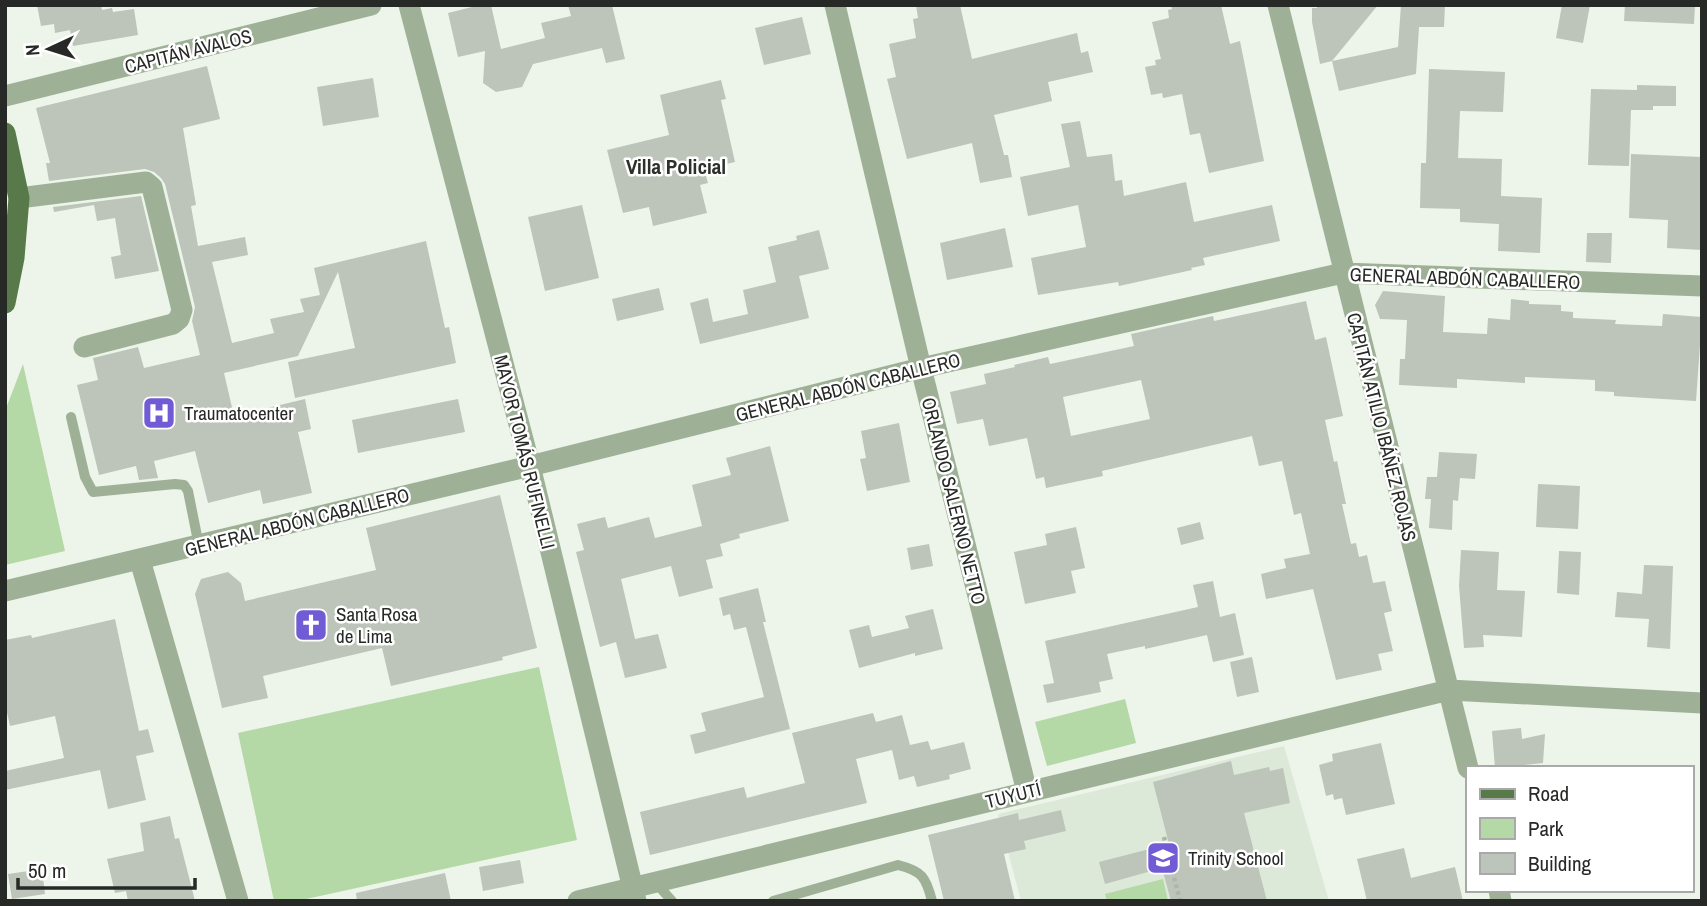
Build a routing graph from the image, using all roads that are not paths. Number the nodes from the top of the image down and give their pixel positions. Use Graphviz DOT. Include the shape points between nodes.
graph roads {
  1 [pos="372,5"];
  2 [pos="409,5"];
  3 [pos="835,5"];
  4 [pos="1278,5"];
  5 [pos="5,96"];
  6 [pos="5,132"];
  7 [pos="19,198"];
  8 [pos="1343,273"];
  9 [pos="1702,286"];
  10 [pos="5,303"];
  11 [pos="84,347"];
  12 [pos="921,368"];
  13 [pos="71,417"];
  14 [pos="530,466"];
  15 [pos="199,546"];
  16 [pos="140,560"];
  17 [pos="5,591"];
  18 [pos="1448,690"];
  19 [pos="1702,703"];
  20 [pos="1467,766"];
  21 [pos="1027,792"];
  22 [pos="655,883"];
  23 [pos="634,894"];
  24 [pos="238,901"];
  25 [pos="578,901"];
  26 [pos="672,901"];
  27 [pos="774,901"];
  28 [pos="932,901"];
  1 -- 5 [label="street, CAPITÁN ÁVALOS"];
  2 -- 14 [label="street, MAYOR TOMÁS RUFINELLI"];
  3 -- 12 [label="street, ORLANDO SALERNO NETTO"];
  4 -- 8 [label="street, CAPITÁN ATILIO IBÁÑEZ ROJAS"];
  6 -- 7 [label="main road"];
  7 -- 10 [label="main road"];
  7 -- 11 [label="street" via="146,182 152,187 181,316 173,324"];
  8 -- 9 [label="street, GENERAL ABDÓN CABALLERO"];
  8 -- 12 [label="street, GENERAL ABDÓN CABALLERO"];
  8 -- 18 [label="street, CAPITÁN ATILIO IBÁÑEZ ROJAS"];
  12 -- 14 [label="street, GENERAL ABDÓN CABALLERO"];
  12 -- 21 [label="street, ORLANDO SALERNO NETTO"];
  13 -- 15 [label="lane" via="93,492 184,485"];
  14 -- 15 [label="street, GENERAL ABDÓN CABALLERO"];
  14 -- 23 [label="street, MAYOR TOMÁS RUFINELLI"];
  15 -- 16 [label="street, GENERAL ABDÓN CABALLERO"];
  16 -- 17 [label="street, GENERAL ABDÓN CABALLERO"];
  16 -- 24 [label="street"];
  18 -- 19 [label="street, TUYUTÍ"];
  18 -- 20 [label="street, CAPITÁN ATILIO IBÁÑEZ ROJAS"];
  18 -- 21 [label="street, TUYUTÍ"];
  21 -- 22 [label="street, TUYUTÍ"];
  22 -- 23 [label="street, TUYUTÍ"];
  22 -- 26 [label="lane"];
  23 -- 25 [label="street, TUYUTÍ"];
  27 -- 28 [label="lane" via="898,865 915,869 928,882"];
}
